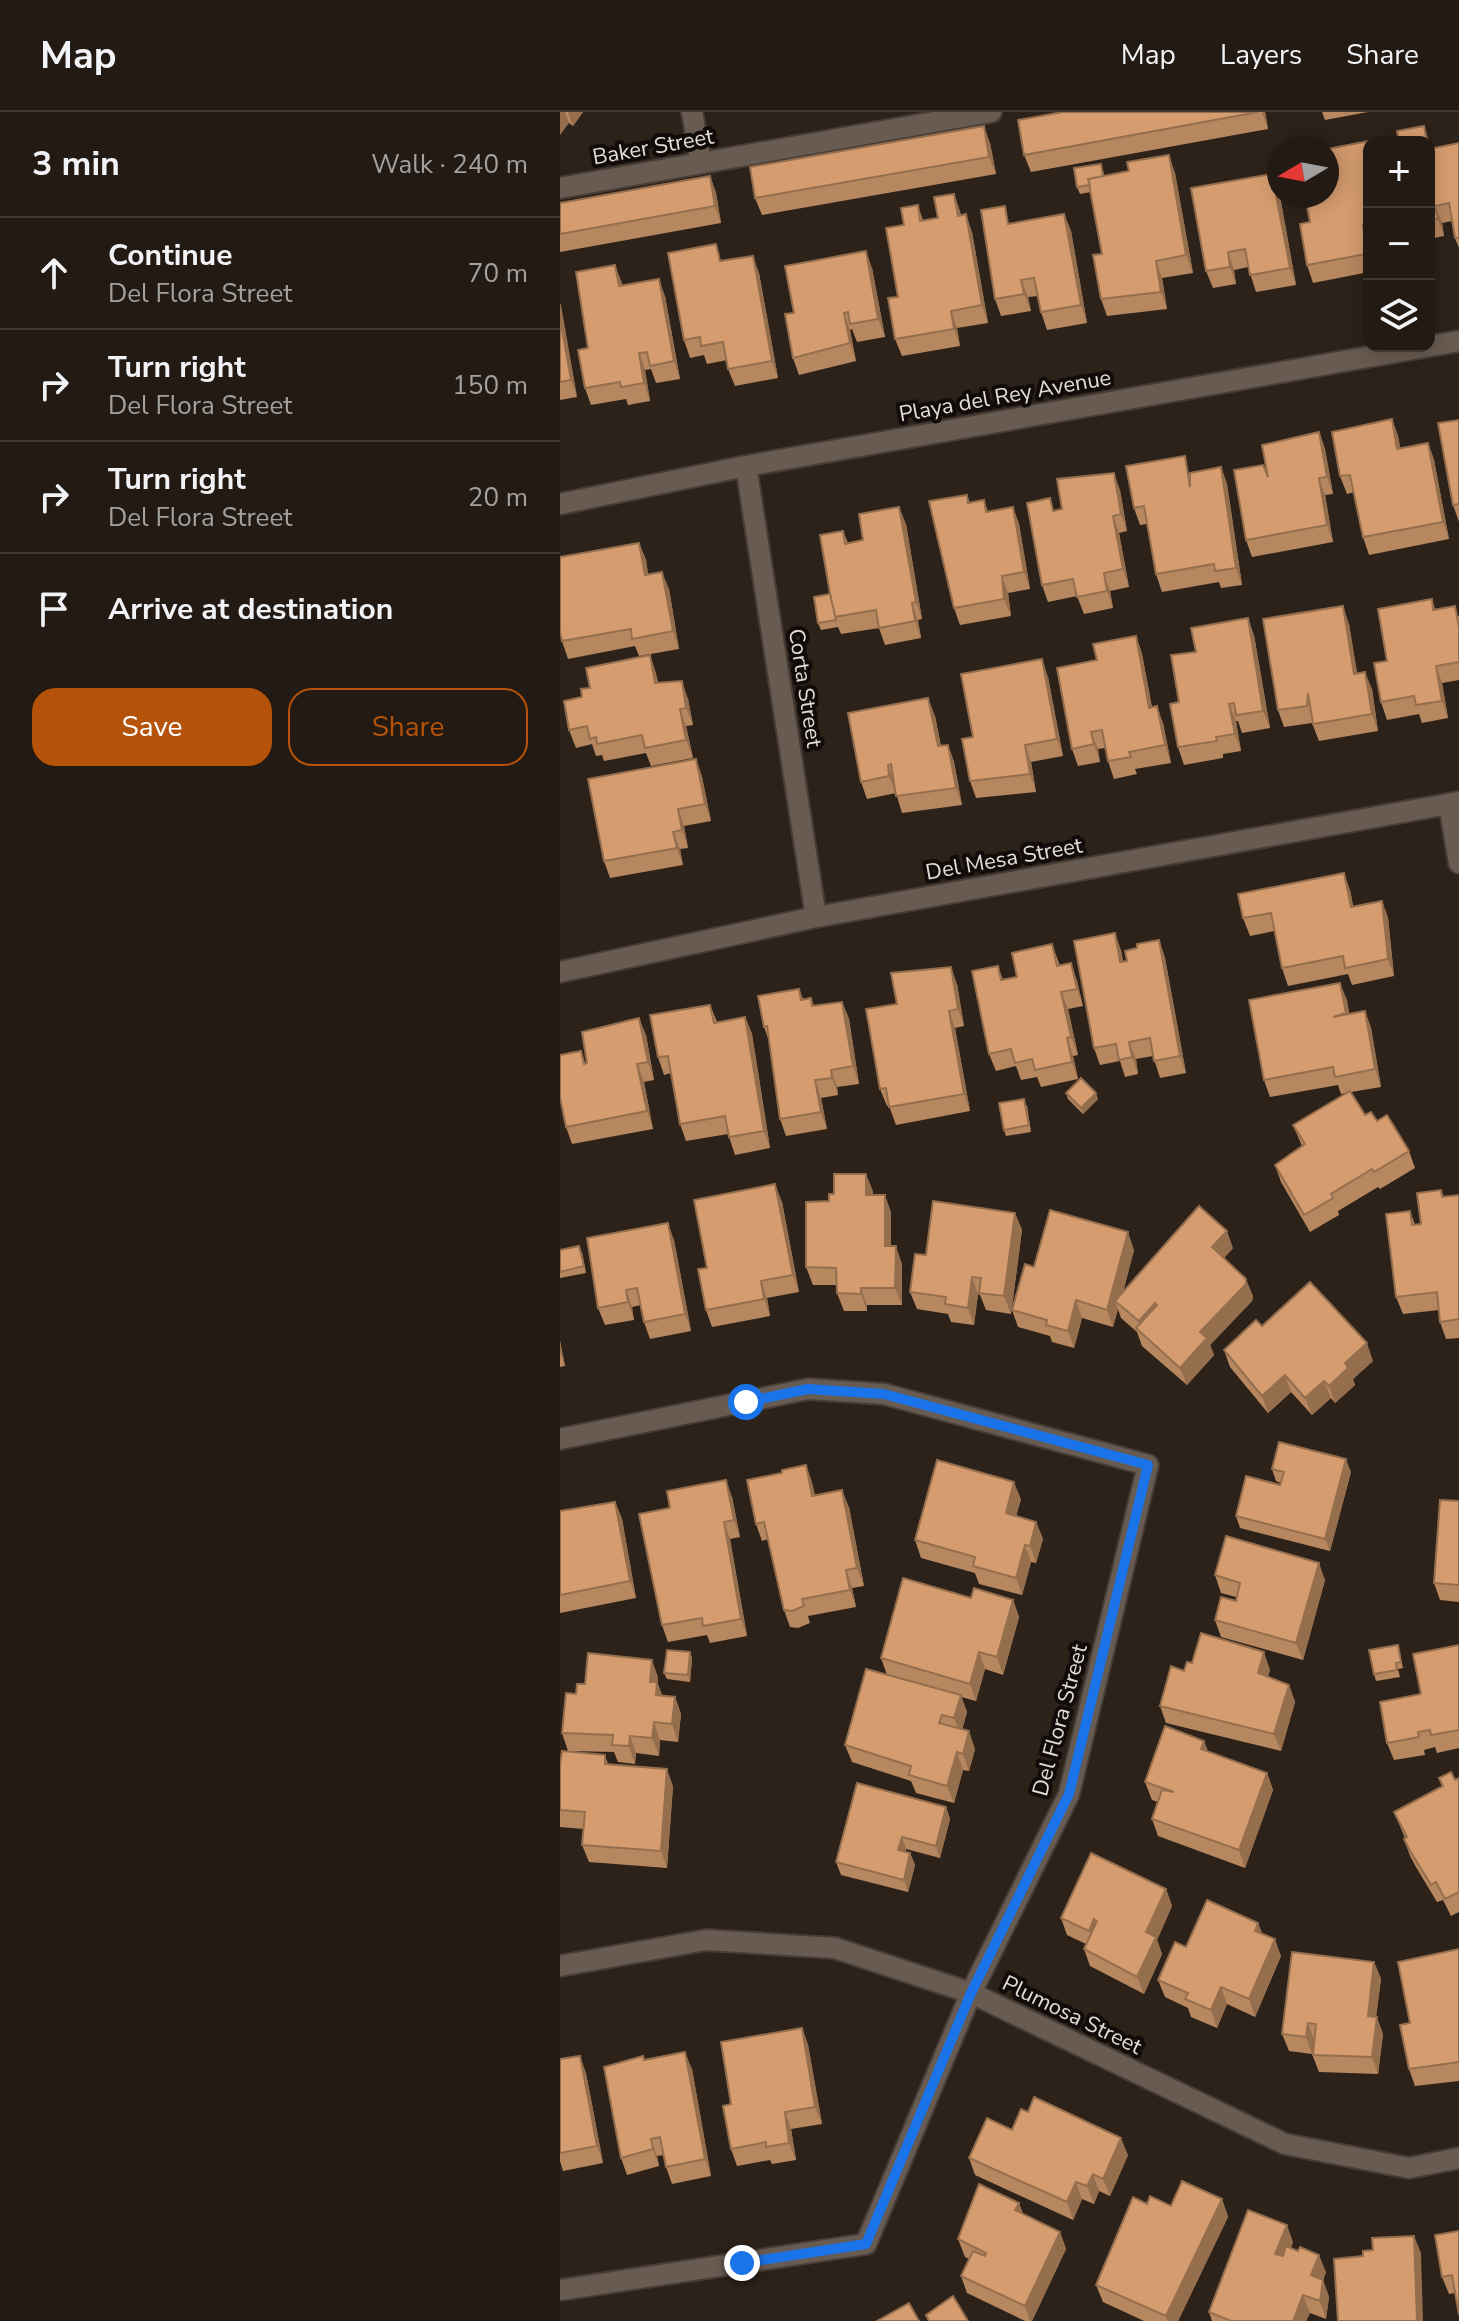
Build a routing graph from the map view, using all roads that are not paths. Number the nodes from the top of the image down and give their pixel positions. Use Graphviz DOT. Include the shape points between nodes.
graph roads {
  1 [pos="692,112"];
  2 [pos="991,112"];
  3 [pos="701,163"];
  4 [pos="560,188"];
  5 [pos="1459,341"];
  6 [pos="746,466"];
  7 [pos="560,504"];
  8 [pos="1454,803"];
  9 [pos="1459,863"];
  10 [pos="816,917"];
  11 [pos="560,972"];
  12 [pos="560,1439"];
  13 [pos="560,1966"];
  14 [pos="971,1993"];
  15 [pos="1459,2158"];
  16 [pos="560,2290"];
  1 -- 3 [label="street"];
  2 -- 3 [label="street, Baker Street"];
  3 -- 4 [label="street, Baker Street"];
  5 -- 6 [label="street, Playa del Rey Avenue"];
  6 -- 7 [label="street, Playa del Rey Avenue"];
  6 -- 10 [label="street, Corta Street"];
  8 -- 9 [label="street"];
  8 -- 10 [label="street, Del Mesa Street"];
  10 -- 11 [label="street, Del Mesa Street"];
  12 -- 14 [label="street, Del Flora Street" via="808,1389 884,1394 1148,1465 1069,1794"];
  13 -- 14 [label="street, Plumosa Street" via="706,1940 835,1948"];
  14 -- 15 [label="street, Plumosa Street" via="1285,2144 1409,2168"];
  14 -- 16 [label="street, Del Flora Street" via="866,2244"];
}
